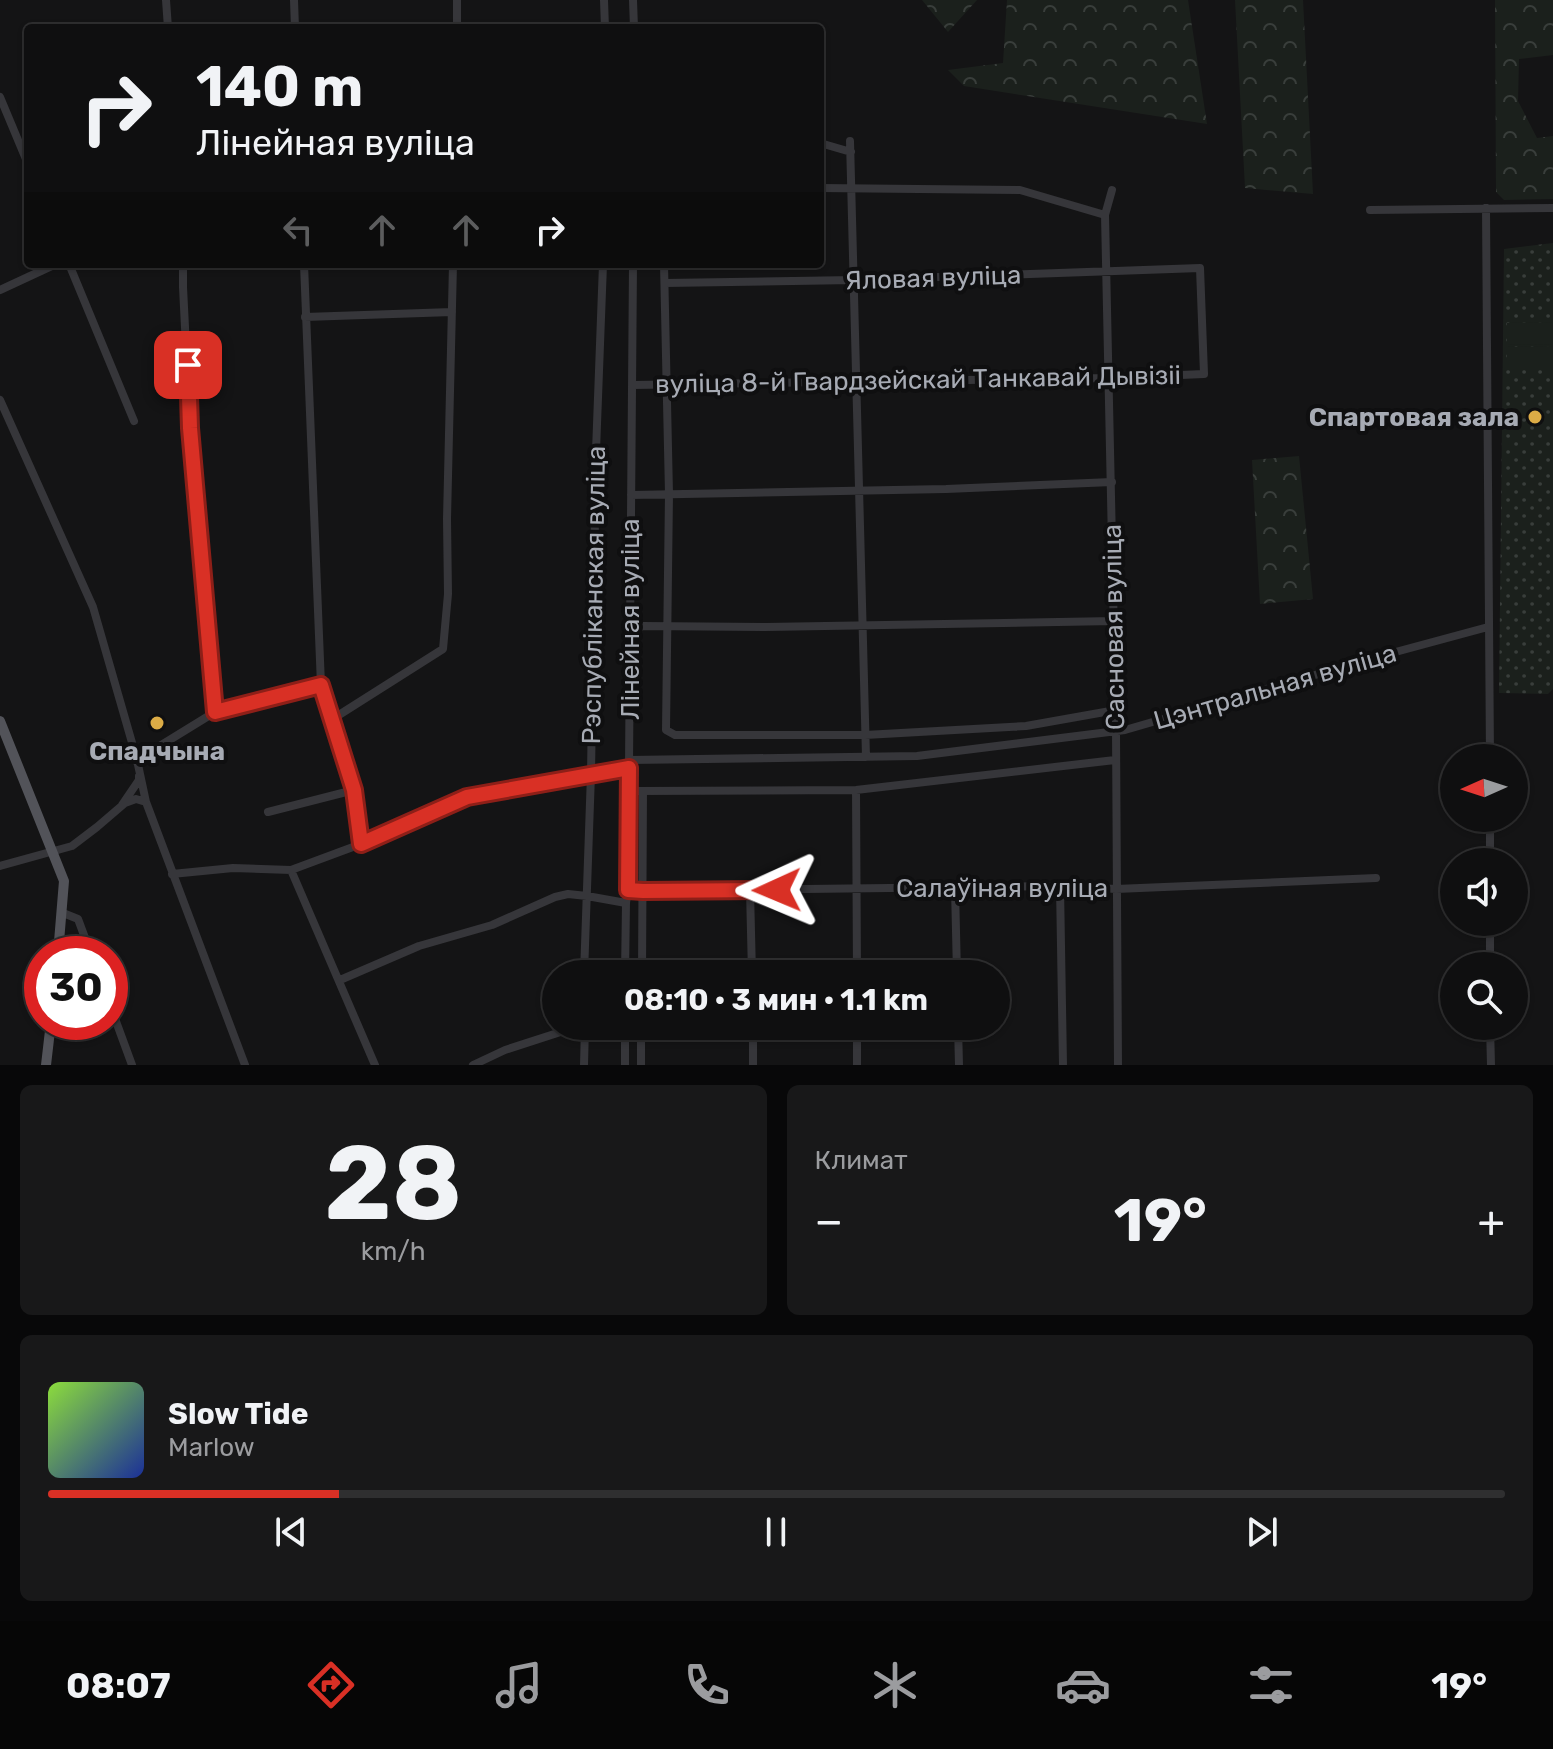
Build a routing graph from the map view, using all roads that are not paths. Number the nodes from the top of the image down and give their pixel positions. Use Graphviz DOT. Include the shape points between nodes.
graph roads {
  1 [pos="166,0"];
  2 [pos="294,0"];
  3 [pos="457,0"];
  4 [pos="604,0"];
  5 [pos="633,0"];
  6 [pos="168,24"];
  7 [pos="295,24"];
  8 [pos="457,24"];
  9 [pos="605,24"];
  10 [pos="634,24"];
  11 [pos="0,97"];
  12 [pos="850,141"];
  13 [pos="824,144"];
  14 [pos="851,152"];
  15 [pos="24,154"];
  16 [pos="824,188"];
  17 [pos="852,188"];
  18 [pos="1112,190"];
  19 [pos="1486,208"];
  20 [pos="1553,208"];
  21 [pos="1370,210"];
  22 [pos="1105,215"];
  23 [pos="47,268"];
  24 [pos="71,268"];
  25 [pos="183,268"];
  26 [pos="304,268"];
  27 [pos="453,268"];
  28 [pos="603,268"];
  29 [pos="633,268"];
  30 [pos="664,268"];
  31 [pos="1107,272"];
  32 [pos="854,280"];
  33 [pos="665,283"];
  34 [pos="0,290"];
  35 [pos="452,312"];
  36 [pos="305,317"];
  37 [pos="1204,374"];
  38 [pos="1110,378"];
  39 [pos="856,382"];
  40 [pos="633,385"];
  41 [pos="667,386"];
  42 [pos="0,400"];
  43 [pos="134,421"];
  44 [pos="1112,482"];
  45 [pos="859,490"];
  46 [pos="669,494"];
  47 [pos="631,495"];
  48 [pos="1114,621"];
  49 [pos="862,625"];
  50 [pos="668,626"];
  51 [pos="1488,627"];
  52 [pos="631,631"];
  53 [pos="321,685"];
  54 [pos="1116,710"];
  55 [pos="215,712"];
  56 [pos="331,720"];
  57 [pos="0,721"];
  58 [pos="1116,731"];
  59 [pos="865,735"];
  60 [pos="1490,744"];
  61 [pos="866,757"];
  62 [pos="137,760"];
  63 [pos="1115,760"];
  64 [pos="629,764"];
  65 [pos="591,774"];
  66 [pos="354,790"];
  67 [pos="856,790"];
  68 [pos="146,802"];
  69 [pos="122,805"];
  70 [pos="268,812"];
  71 [pos="361,844"];
  72 [pos="53,850"];
  73 [pos="0,866"];
  74 [pos="291,870"];
  75 [pos="172,874"];
  76 [pos="1376,878"];
  77 [pos="1060,886"];
  78 [pos="955,888"];
  79 [pos="857,889"];
  80 [pos="1116,889"];
  81 [pos="628,890"];
  82 [pos="750,890"];
  83 [pos="643,891"];
  84 [pos="587,896"];
  85 [pos="626,903"];
  86 [pos="63,913"];
  87 [pos="60,936"];
  88 [pos="84,936"];
  89 [pos="585,960"];
  90 [pos="625,960"];
  91 [pos="642,960"];
  92 [pos="752,960"];
  93 [pos="857,960"];
  94 [pos="957,960"];
  95 [pos="340,980"];
  96 [pos="542,1038"];
  97 [pos="49,1040"];
  98 [pos="123,1040"];
  99 [pos="583,1040"];
  100 [pos="625,1040"];
  101 [pos="641,1040"];
  102 [pos="753,1040"];
  103 [pos="857,1040"];
  104 [pos="958,1040"];
  105 [pos="1490,1040"];
  106 [pos="46,1065"];
  107 [pos="132,1065"];
  108 [pos="245,1065"];
  109 [pos="375,1065"];
  110 [pos="473,1065"];
  111 [pos="584,1065"];
  112 [pos="625,1065"];
  113 [pos="641,1065"];
  114 [pos="753,1065"];
  115 [pos="857,1065"];
  116 [pos="959,1065"];
  117 [pos="1063,1065"];
  118 [pos="1118,1065"];
  119 [pos="1491,1065"];
  1 -- 6 [label="street"];
  2 -- 7 [label="street"];
  3 -- 8 [label="street"];
  4 -- 9 [label="street"];
  5 -- 10 [label="street"];
  11 -- 15 [label="street"];
  12 -- 14 [label="street"];
  13 -- 14 [label="street"];
  14 -- 17 [label="street"];
  16 -- 17 [label="street"];
  17 -- 22 [label="street" via="1020,190"];
  17 -- 32 [label="street"];
  18 -- 22 [label="street, Сасновая вуліца"];
  19 -- 20 [label="street"];
  19 -- 21 [label="street"];
  19 -- 51 [label="street"];
  22 -- 31 [label="street, Сасновая вуліца"];
  23 -- 34 [label="street"];
  24 -- 43 [label="street"];
  25 -- 55 [label="street" via="190,428"];
  26 -- 36 [label="street"];
  27 -- 35 [label="street"];
  28 -- 65 [label="street, Рэспубліканская вуліца"];
  29 -- 40 [label="street, Лінейная вуліца"];
  30 -- 33 [label="street"];
  31 -- 32 [label="street, Яловая вуліца"];
  31 -- 37 [label="street, Яловая вуліца" via="1200,268"];
  31 -- 38 [label="street, Сасновая вуліца"];
  32 -- 33 [label="street, Яловая вуліца"];
  32 -- 39 [label="street"];
  33 -- 41 [label="street"];
  35 -- 36 [label="street"];
  35 -- 56 [label="street" via="443,649"];
  36 -- 53 [label="street"];
  37 -- 38 [label="street, вуліца 8-й Гвардзейскай Танкавай Дывізіі"];
  38 -- 39 [label="street, вуліца 8-й Гвардзейскай Танкавай Дывізіі"];
  38 -- 44 [label="street, Сасновая вуліца"];
  39 -- 41 [label="street, вуліца 8-й Гвардзейскай Танкавай Дывізіі"];
  39 -- 45 [label="street"];
  40 -- 41 [label="street, вуліца 8-й Гвардзейскай Танкавай Дывізіі"];
  40 -- 47 [label="street, Лінейная вуліца"];
  41 -- 46 [label="street"];
  42 -- 62 [label="street" via="93,607"];
  44 -- 45 [label="street"];
  44 -- 48 [label="street, Сасновая вуліца"];
  45 -- 46 [label="street"];
  45 -- 49 [label="street"];
  46 -- 47 [label="street"];
  46 -- 50 [label="street"];
  47 -- 52 [label="street, Лінейная вуліца"];
  48 -- 49 [label="street"];
  48 -- 54 [label="street, Сасновая вуліца"];
  49 -- 50 [label="street"];
  49 -- 59 [label="street"];
  50 -- 52 [label="street"];
  50 -- 59 [label="street" via="666,730 675,735"];
  51 -- 58 [label="street, Цэнтральная вуліца"];
  51 -- 60 [label="street"];
  52 -- 64 [label="street, Лінейная вуліца"];
  53 -- 55 [label="street"];
  53 -- 56 [label="street"];
  54 -- 58 [label="street, Сасновая вуліца"];
  54 -- 59 [label="street" via="1026,726"];
  55 -- 62 [label="street"];
  56 -- 66 [label="street"];
  57 -- 72 [label="main road"];
  58 -- 61 [label="street, Цэнтральная вуліца" via="917,756"];
  58 -- 63 [label="street, Сасновая вуліца"];
  59 -- 61 [label="street"];
  61 -- 64 [label="street, Цэнтральная вуліца"];
  62 -- 68 [label="street"];
  62 -- 69 [label="street" via="139,780"];
  63 -- 67 [label="street"];
  63 -- 80 [label="street, Сасновая вуліца"];
  64 -- 65 [label="street, Цэнтральная вуліца"];
  64 -- 81 [label="street, Лінейная вуліца"];
  65 -- 71 [label="street, Цэнтральная вуліца" via="467,797"];
  65 -- 84 [label="street, Рэспубліканская вуліца"];
  66 -- 70 [label="street"];
  66 -- 71 [label="street"];
  67 -- 79 [label="street"];
  67 -- 83 [label="street" via="641,791"];
  68 -- 69 [label="street" via="136,799"];
  68 -- 75 [label="street"];
  69 -- 72 [label="street" via="72,846"];
  71 -- 74 [label="street, Цэнтральная вуліца"];
  72 -- 73 [label="street"];
  72 -- 86 [label="main road" via="64,881"];
  74 -- 75 [label="street"];
  74 -- 95 [label="street"];
  75 -- 108 [label="street"];
  76 -- 80 [label="street, Салаўіная вуліца"];
  77 -- 78 [label="street, Салаўіная вуліца"];
  77 -- 80 [label="street, Салаўіная вуліца"];
  77 -- 117 [label="street"];
  78 -- 79 [label="street, Салаўіная вуліца"];
  78 -- 94 [label="street"];
  79 -- 82 [label="street, Салаўіная вуліца"];
  79 -- 93 [label="street"];
  80 -- 118 [label="street, Сасновая вуліца"];
  81 -- 83 [label="street, Салаўіная вуліца"];
  81 -- 85 [label="street, Лінейная вуліца"];
  82 -- 83 [label="street, Салаўіная вуліца"];
  82 -- 92 [label="street"];
  83 -- 91 [label="street"];
  84 -- 85 [label="street"];
  84 -- 89 [label="street, Рэспубліканская вуліца"];
  84 -- 95 [label="street" via="555,897"];
  85 -- 90 [label="street, Лінейная вуліца"];
  86 -- 87 [label="main road"];
  86 -- 88 [label="street" via="78,919"];
  95 -- 109 [label="street"];
  96 -- 110 [label="street"];
  97 -- 106 [label="main road"];
  98 -- 107 [label="street"];
  99 -- 111 [label="street"];
  100 -- 112 [label="street"];
  101 -- 113 [label="street"];
  102 -- 114 [label="street"];
  103 -- 115 [label="street"];
  104 -- 116 [label="street"];
  105 -- 119 [label="street"];
}
